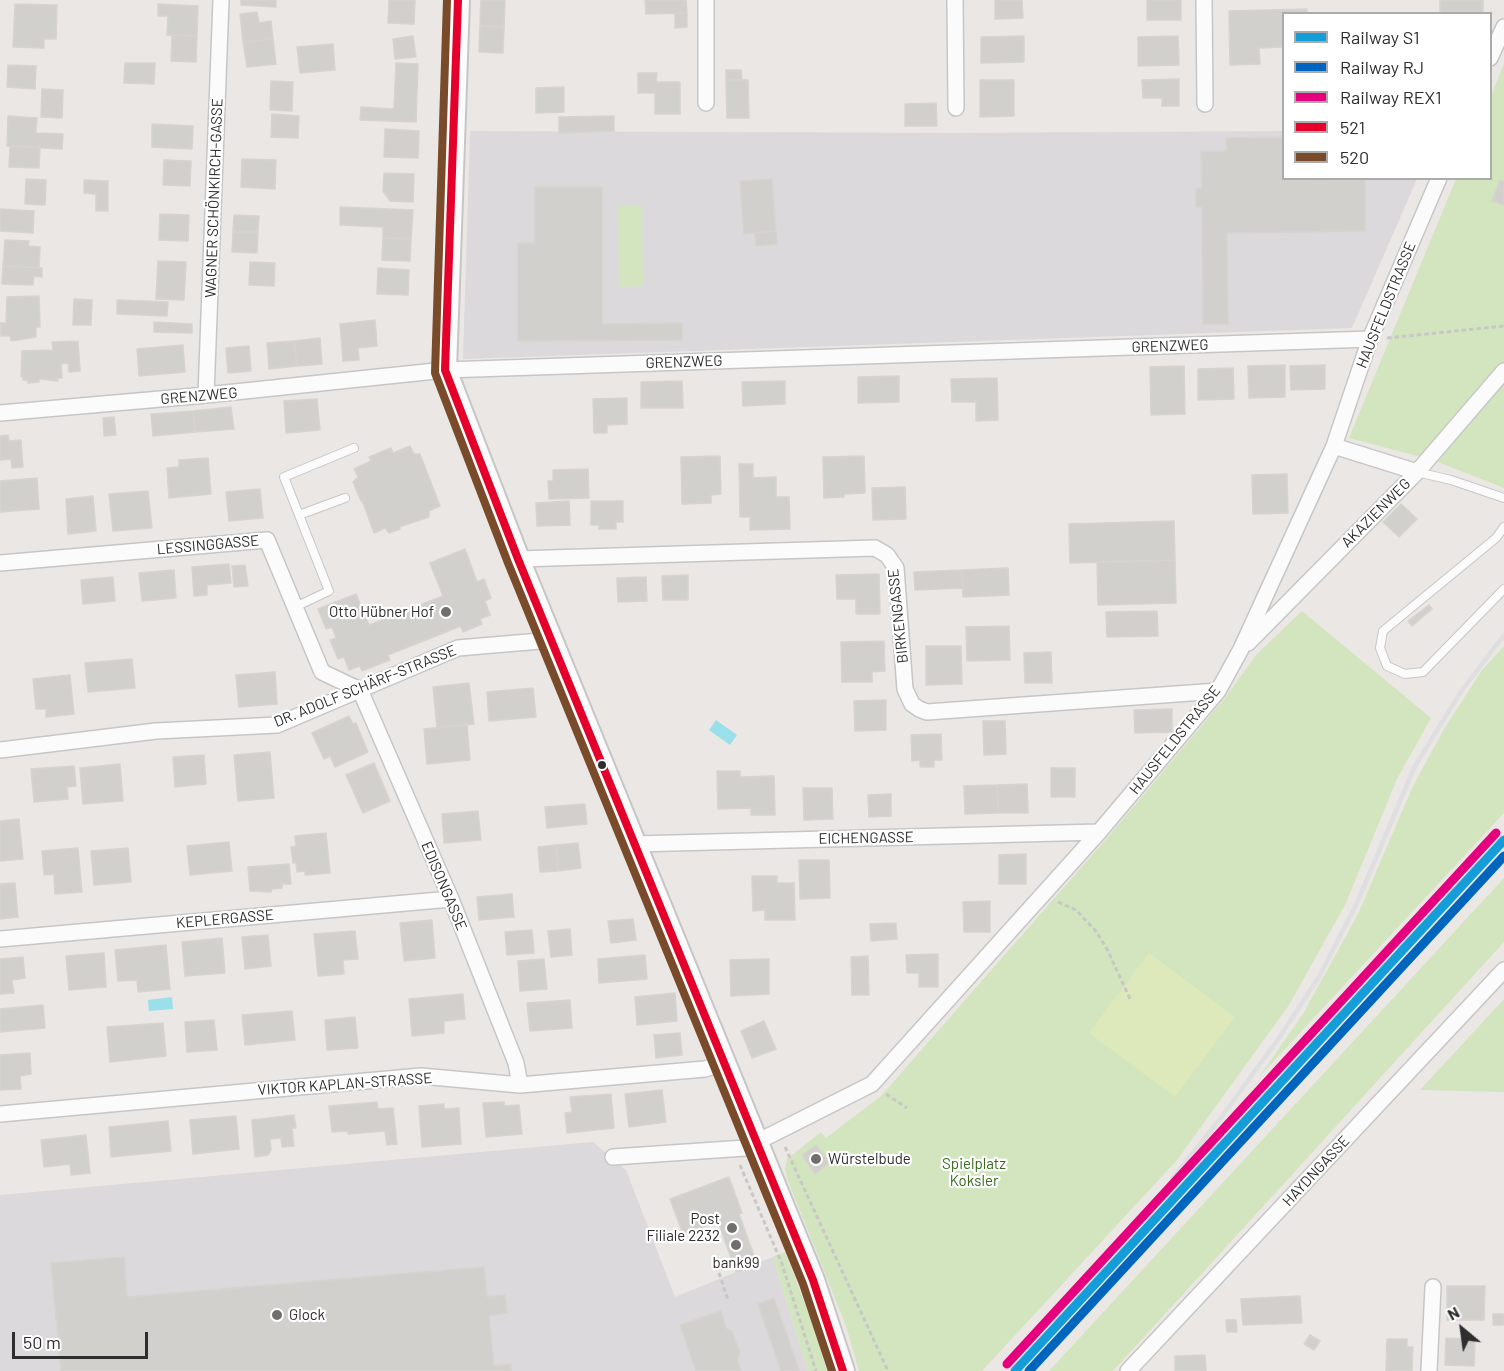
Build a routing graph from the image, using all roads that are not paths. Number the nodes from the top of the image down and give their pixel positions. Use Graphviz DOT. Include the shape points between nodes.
graph roads {
  1 [pos="221,0"];
  2 [pos="458,0"];
  3 [pos="706,0"];
  4 [pos="955,0"];
  5 [pos="1204,0"];
  6 [pos="1504,27"];
  7 [pos="1492,56"];
  8 [pos="706,103"];
  9 [pos="1205,104"];
  10 [pos="956,108"];
  11 [pos="1438,180"];
  12 [pos="1370,339"];
  13 [pos="445,370"];
  14 [pos="1504,371"];
  15 [pos="206,395"];
  16 [pos="0,413"];
  17 [pos="1334,446"];
  18 [pos="354,448"];
  19 [pos="1417,472"];
  20 [pos="345,498"];
  21 [pos="1504,498"];
  22 [pos="299,515"];
  23 [pos="1504,527"];
  24 [pos="518,559"];
  25 [pos="0,563"];
  26 [pos="1504,589"];
  27 [pos="295,607"];
  28 [pos="552,640"];
  29 [pos="1241,649"];
  30 [pos="360,690"];
  31 [pos="1218,691"];
  32 [pos="0,750"];
  33 [pos="1099,832"];
  34 [pos="634,844"];
  35 [pos="451,899"];
  36 [pos="0,939"];
  37 [pos="1504,970"];
  38 [pos="724,1064"];
  39 [pos="519,1085"];
  40 [pos="0,1114"];
  41 [pos="757,1142"];
  42 [pos="613,1157"];
  43 [pos="1433,1287"];
  44 [pos="843,1371"];
  45 [pos="1128,1371"];
  46 [pos="1429,1371"];
  1 -- 15 [label="street, WAGNER SCHÖNKIRCH-GASSE"];
  2 -- 13 [label="main road"];
  3 -- 8 [label="street"];
  4 -- 10 [label="street"];
  5 -- 9 [label="street"];
  6 -- 7 [label="street"];
  11 -- 12 [label="street, HAUSFELDSTRASSE"];
  12 -- 13 [label="street, GRENZWEG"];
  12 -- 17 [label="street, HAUSFELDSTRASSE"];
  13 -- 15 [label="street, GRENZWEG"];
  13 -- 24 [label="main road"];
  14 -- 19 [label="street, AKAZIENWEG"];
  15 -- 16 [label="street, GRENZWEG"];
  17 -- 19 [label="street"];
  17 -- 29 [label="street, HAUSFELDSTRASSE"];
  18 -- 22 [label="lane" via="284,477"];
  19 -- 21 [label="lane"];
  19 -- 29 [label="street, AKAZIENWEG"];
  20 -- 22 [label="lane"];
  22 -- 27 [label="lane" via="329,591"];
  23 -- 26 [label="lane" via="1496,538 1383,631 1380,648 1386,666 1405,674 1423,672"];
  24 -- 28 [label="main road"];
  24 -- 31 [label="street, BIRKENGASSE" via="875,548 887,555 896,568 905,689 918,709 927,712"];
  25 -- 27 [label="street, LESSINGGASSE" via="267,540"];
  27 -- 30 [label="street, LESSINGGASSE" via="321,672"];
  28 -- 30 [label="street, DR. ADOLF SCHÄRF-STRASSE" via="458,648"];
  28 -- 34 [label="main road"];
  29 -- 31 [label="street, HAUSFELDSTRASSE"];
  30 -- 32 [label="street, DR. ADOLF SCHÄRF-STRASSE" via="277,725 156,731"];
  30 -- 35 [label="street, EDISONGASSE"];
  31 -- 33 [label="street, HAUSFELDSTRASSE"];
  33 -- 34 [label="street, EICHENGASSE"];
  33 -- 41 [label="street, HAUSFELDSTRASSE" via="872,1084"];
  34 -- 38 [label="main road"];
  35 -- 36 [label="street, KEPLERGASSE"];
  35 -- 39 [label="street, EDISONGASSE" via="516,1063"];
  37 -- 45 [label="street, HAYDNGASSE"];
  38 -- 39 [label="street, VIKTOR KAPLAN-STRASSE" via="705,1069"];
  38 -- 41 [label="main road"];
  39 -- 40 [label="street, VIKTOR KAPLAN-STRASSE" via="421,1076"];
  41 -- 42 [label="street, HAUSFELDSTRASSE" via="745,1148"];
  41 -- 44 [label="main road" via="813,1280"];
  43 -- 46 [label="street"];
}
